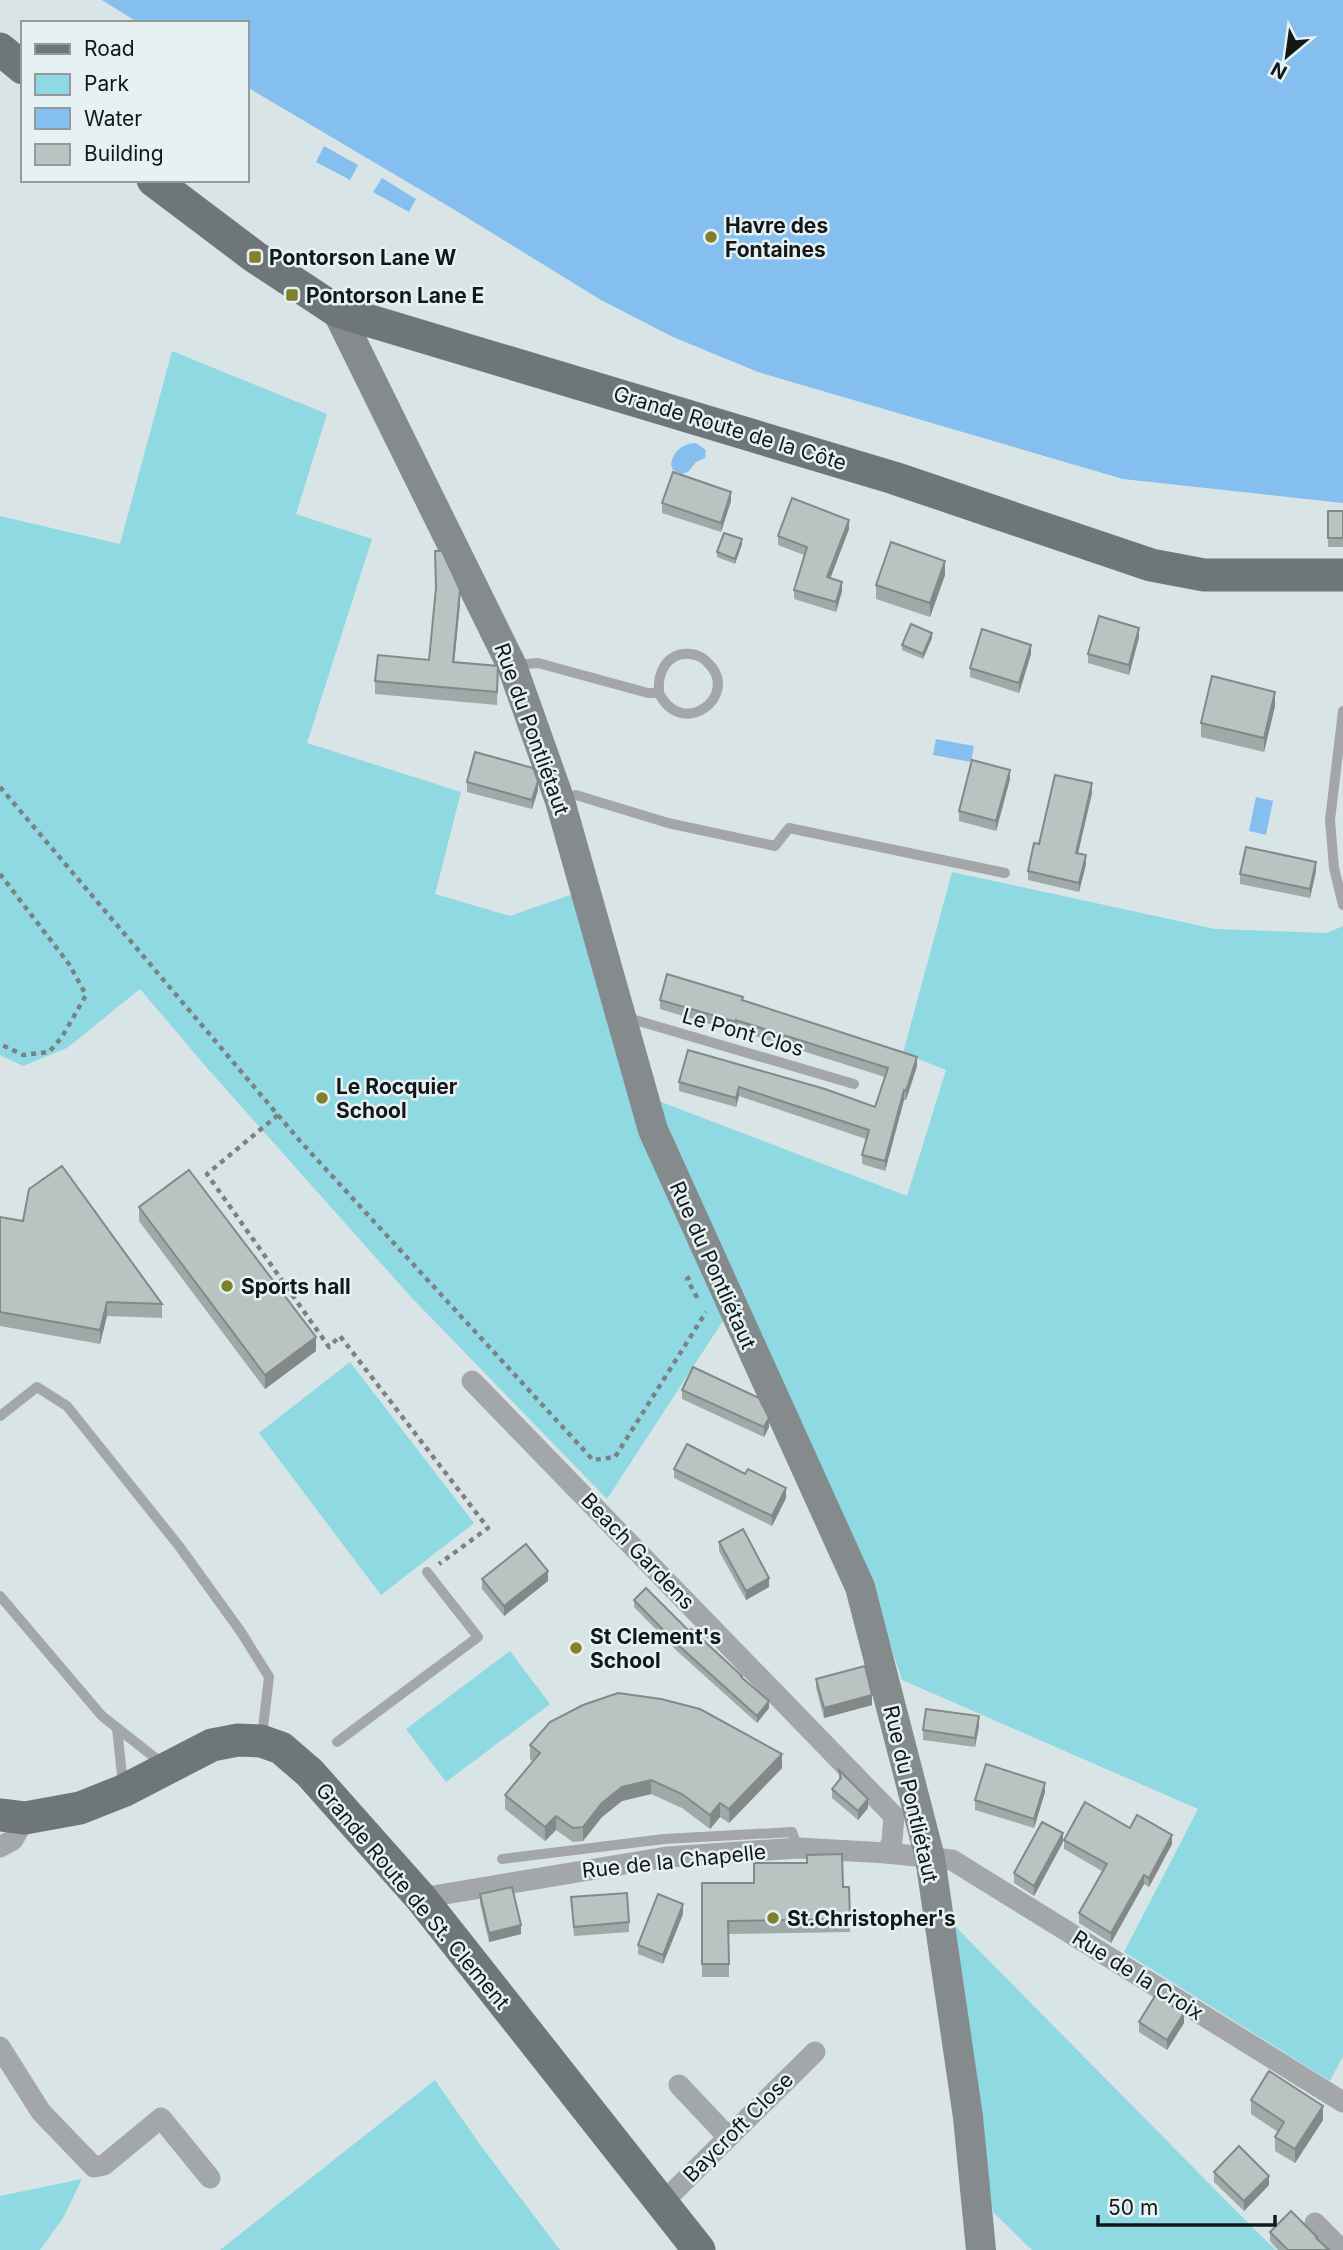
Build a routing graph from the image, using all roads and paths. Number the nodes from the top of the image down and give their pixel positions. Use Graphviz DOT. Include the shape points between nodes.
graph roads {
  1 [pos="0,49"];
  2 [pos="21,66"];
  3 [pos="156,182"];
  4 [pos="337,310"];
  5 [pos="1343,575"];
  6 [pos="512,666"];
  7 [pos="659,693"];
  8 [pos="1343,710"];
  9 [pos="0,787"];
  10 [pos="560,801"];
  11 [pos="1005,873"];
  12 [pos="0,874"];
  13 [pos="1343,905"];
  14 [pos="621,1016"];
  15 [pos="0,1044"];
  16 [pos="854,1084"];
  17 [pos="278,1115"];
  18 [pos="710,1260"];
  19 [pos="472,1381"];
  20 [pos="0,1416"];
  21 [pos="427,1572"];
  22 [pos="0,1596"];
  23 [pos="117,1728"];
  24 [pos="261,1741"];
  25 [pos="337,1742"];
  26 [pos="168,1768"];
  27 [pos="123,1791"];
  28 [pos="13,1816"];
  29 [pos="0,1847"];
  30 [pos="798,1848"];
  31 [pos="887,1853"];
  32 [pos="930,1858"];
  33 [pos="502,1859"];
  34 [pos="421,1898"];
  35 [pos="0,2047"];
  36 [pos="815,2052"];
  37 [pos="678,2085"];
  38 [pos="1343,2102"];
  39 [pos="728,2137"];
  40 [pos="210,2178"];
  41 [pos="662,2203"];
  42 [pos="1315,2223"];
  43 [pos="699,2250"];
  44 [pos="981,2250"];
  45 [pos="1342,2250"];
  1 -- 2 [label="main road"];
  3 -- 4 [label="main road, Grande Route de la Côte" via="255,257"];
  4 -- 5 [label="main road, Grande Route de la Côte" via="894,478 1151,565 1204,575"];
  4 -- 6 [label="main road, Rue du Pontliétaut"];
  6 -- 7 [label="lane" via="538,663"];
  6 -- 10 [label="main road, Rue du Pontliétaut"];
  7 -- 7 [label="lane" via="657,681 663,666 673,657 687,654 705,659 718,682 715,697 694,714 678,713"];
  8 -- 13 [label="lane" via="1331,820 1334,867"];
  9 -- 17 [label="path"];
  10 -- 11 [label="lane" via="576,795 775,846 789,828"];
  10 -- 14 [label="main road, Rue du Pontliétaut"];
  12 -- 15 [label="path" via="69,964 86,995 49,1052 23,1055"];
  14 -- 16 [label="lane, Le Pont Clos"];
  14 -- 18 [label="main road, Rue du Pontliétaut" via="653,1130"];
  17 -- 18 [label="path" via="593,1460 615,1457 706,1314 687,1279"];
  17 -- 21 [label="path" via="207,1174 329,1347 340,1336 488,1528"];
  18 -- 32 [label="main road, Rue du Pontliétaut" via="860,1587"];
  19 -- 31 [label="street, Beach Gardens" via="894,1816"];
  20 -- 24 [label="lane" via="37,1387 67,1406 179,1546 269,1677"];
  21 -- 25 [label="lane" via="478,1637"];
  22 -- 23 [label="lane"];
  23 -- 26 [label="lane"];
  23 -- 27 [label="lane"];
  24 -- 26 [label="main road, Grande Route de St. Clement" via="212,1745"];
  24 -- 34 [label="main road, Grande Route de St. Clement" via="281,1748 310,1773"];
  26 -- 27 [label="main road, Grande Route de St. Clement"];
  27 -- 28 [label="main road, Grande Route de St. Clement" via="80,1808"];
  28 -- 29 [label="street" via="13,1840"];
  30 -- 31 [label="street, Rue de la Chapelle"];
  30 -- 33 [label="lane" via="792,1832 664,1839"];
  30 -- 34 [label="street, Rue de la Chapelle" via="667,1857"];
  31 -- 32 [label="street, Rue de la Chapelle"];
  32 -- 38 [label="street, Rue de la Croix" via="952,1860"];
  32 -- 44 [label="main road, Rue du Pontliétaut" via="968,2117"];
  34 -- 41 [label="main road, Grande Route de St. Clement"];
  35 -- 40 [label="street" via="41,2112 94,2166 104,2165 161,2118"];
  36 -- 39 [label="street, Baycroft Close"];
  37 -- 39 [label="street"];
  39 -- 41 [label="street, Baycroft Close"];
  41 -- 43 [label="main road, Grande Route de St. Clement"];
  42 -- 45 [label="street"];
}
